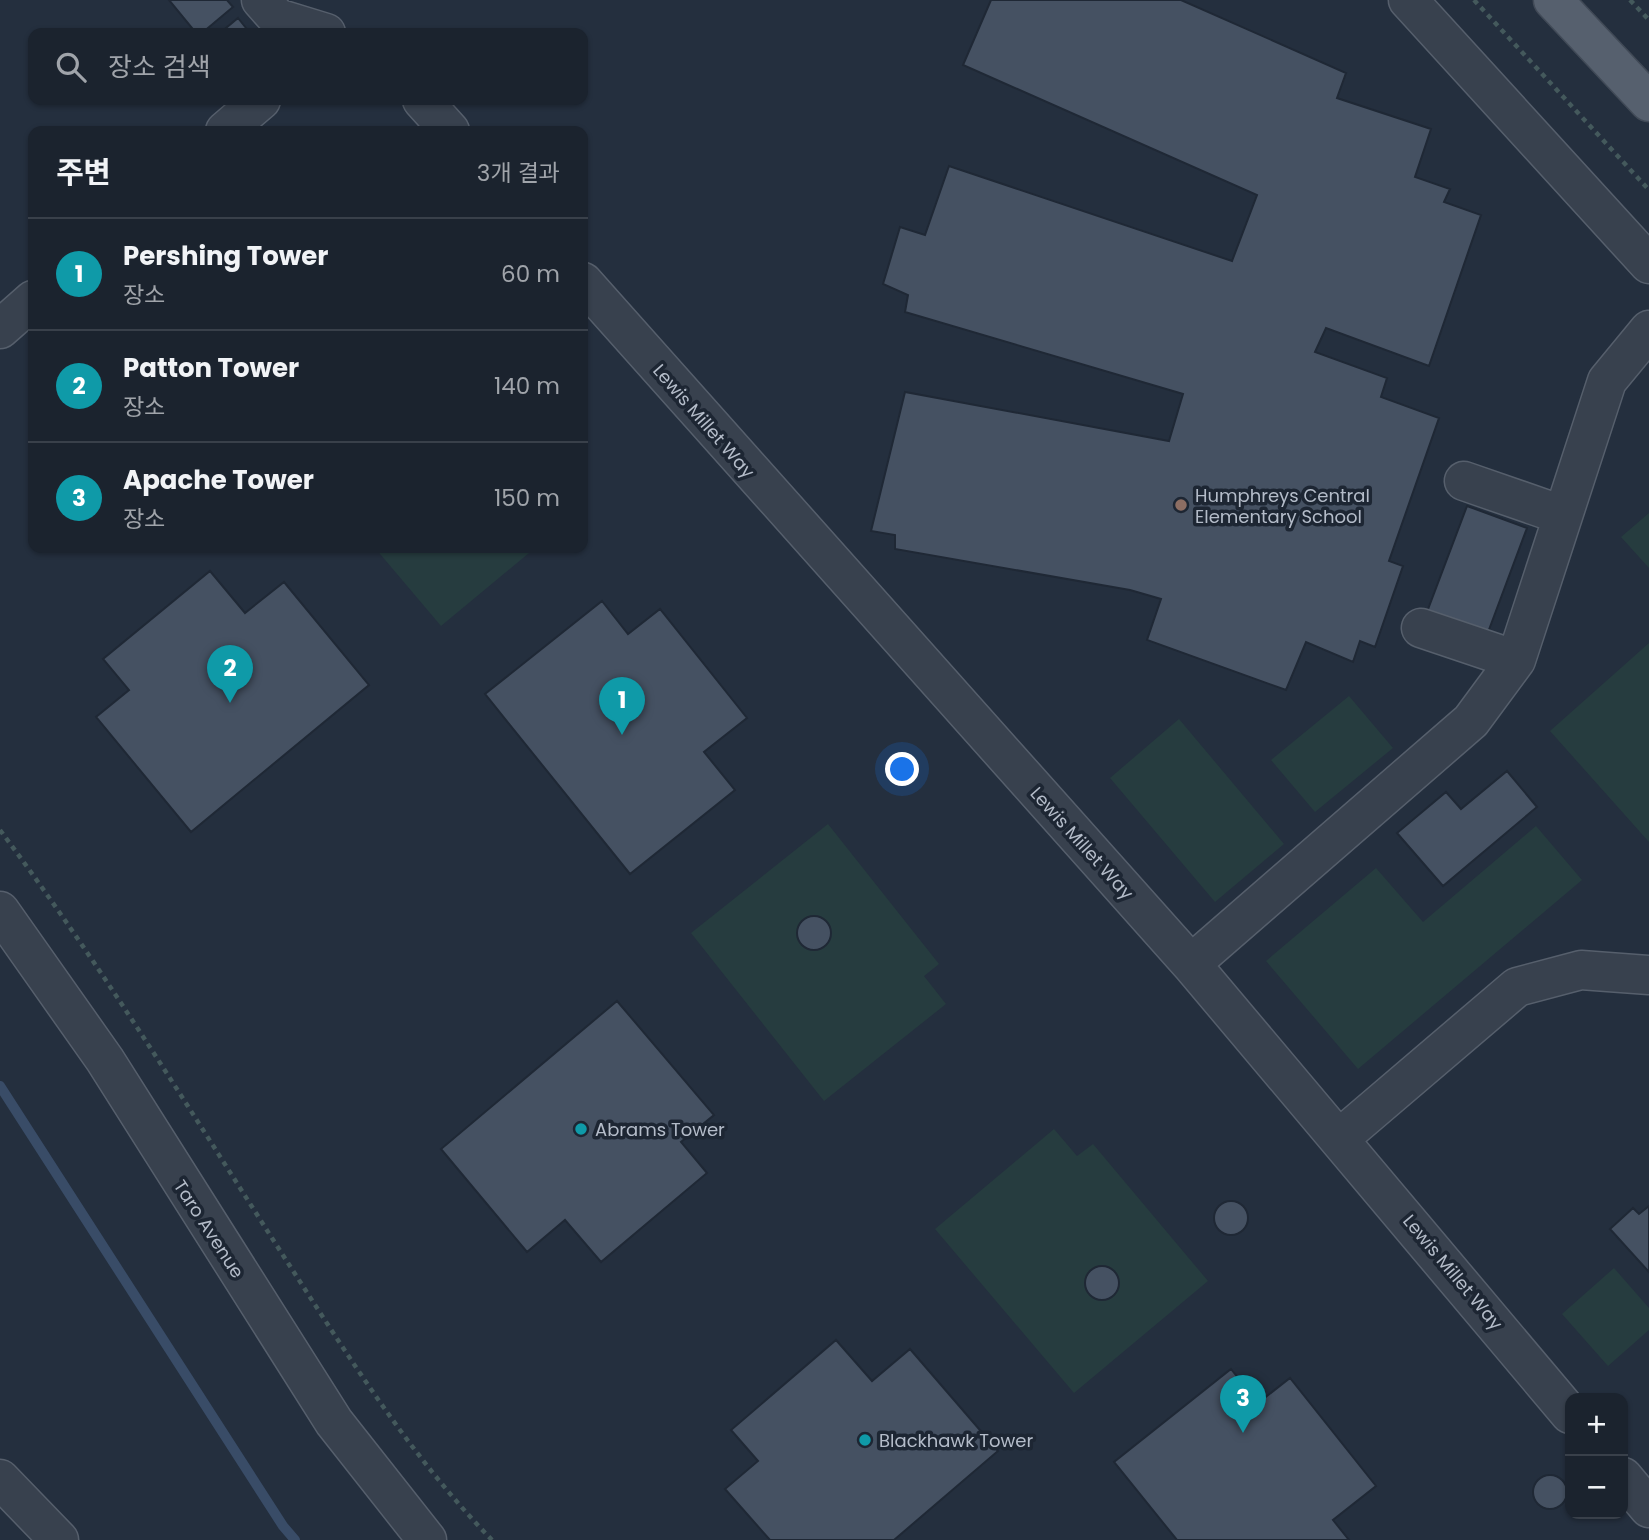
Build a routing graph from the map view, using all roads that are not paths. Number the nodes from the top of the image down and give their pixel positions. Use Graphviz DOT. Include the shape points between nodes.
graph roads {
  1 [pos="261,0"];
  2 [pos="1408,0"];
  3 [pos="1553,0"];
  4 [pos="309,28"];
  5 [pos="1649,102"];
  6 [pos="255,105"];
  7 [pos="427,105"];
  8 [pos="231,126"];
  9 [pos="445,126"];
  10 [pos="1649,264"];
  11 [pos="588,288"];
  12 [pos="28,304"];
  13 [pos="0,329"];
  14 [pos="1649,330"];
  15 [pos="1464,481"];
  16 [pos="1562,515"];
  17 [pos="1421,628"];
  18 [pos="1516,660"];
  19 [pos="0,911"];
  20 [pos="1191,964"];
  21 [pos="1649,975"];
  22 [pos="1340,1138"];
  23 [pos="1565,1408"];
  24 [pos="0,1479"];
  25 [pos="1628,1483"];
  26 [pos="1649,1508"];
  27 [pos="59,1540"];
  28 [pos="427,1540"];
  1 -- 4 [label="street" via="276,18"];
  2 -- 10 [label="street"];
  3 -- 5 [label="main road"];
  6 -- 8 [label="street"];
  7 -- 9 [label="street"];
  11 -- 20 [label="street, Lewis Millet Way"];
  12 -- 13 [label="street"];
  14 -- 16 [label="street" via="1606,381"];
  15 -- 16 [label="street"];
  16 -- 18 [label="street"];
  17 -- 18 [label="street"];
  18 -- 20 [label="street" via="1471,721"];
  19 -- 28 [label="street, Taro Avenue" via="105,1060 334,1422"];
  20 -- 22 [label="street, Lewis Millet Way"];
  21 -- 22 [label="street" via="1581,970 1517,987"];
  22 -- 23 [label="street, Lewis Millet Way"];
  24 -- 27 [label="street"];
  25 -- 26 [label="street"];
}
